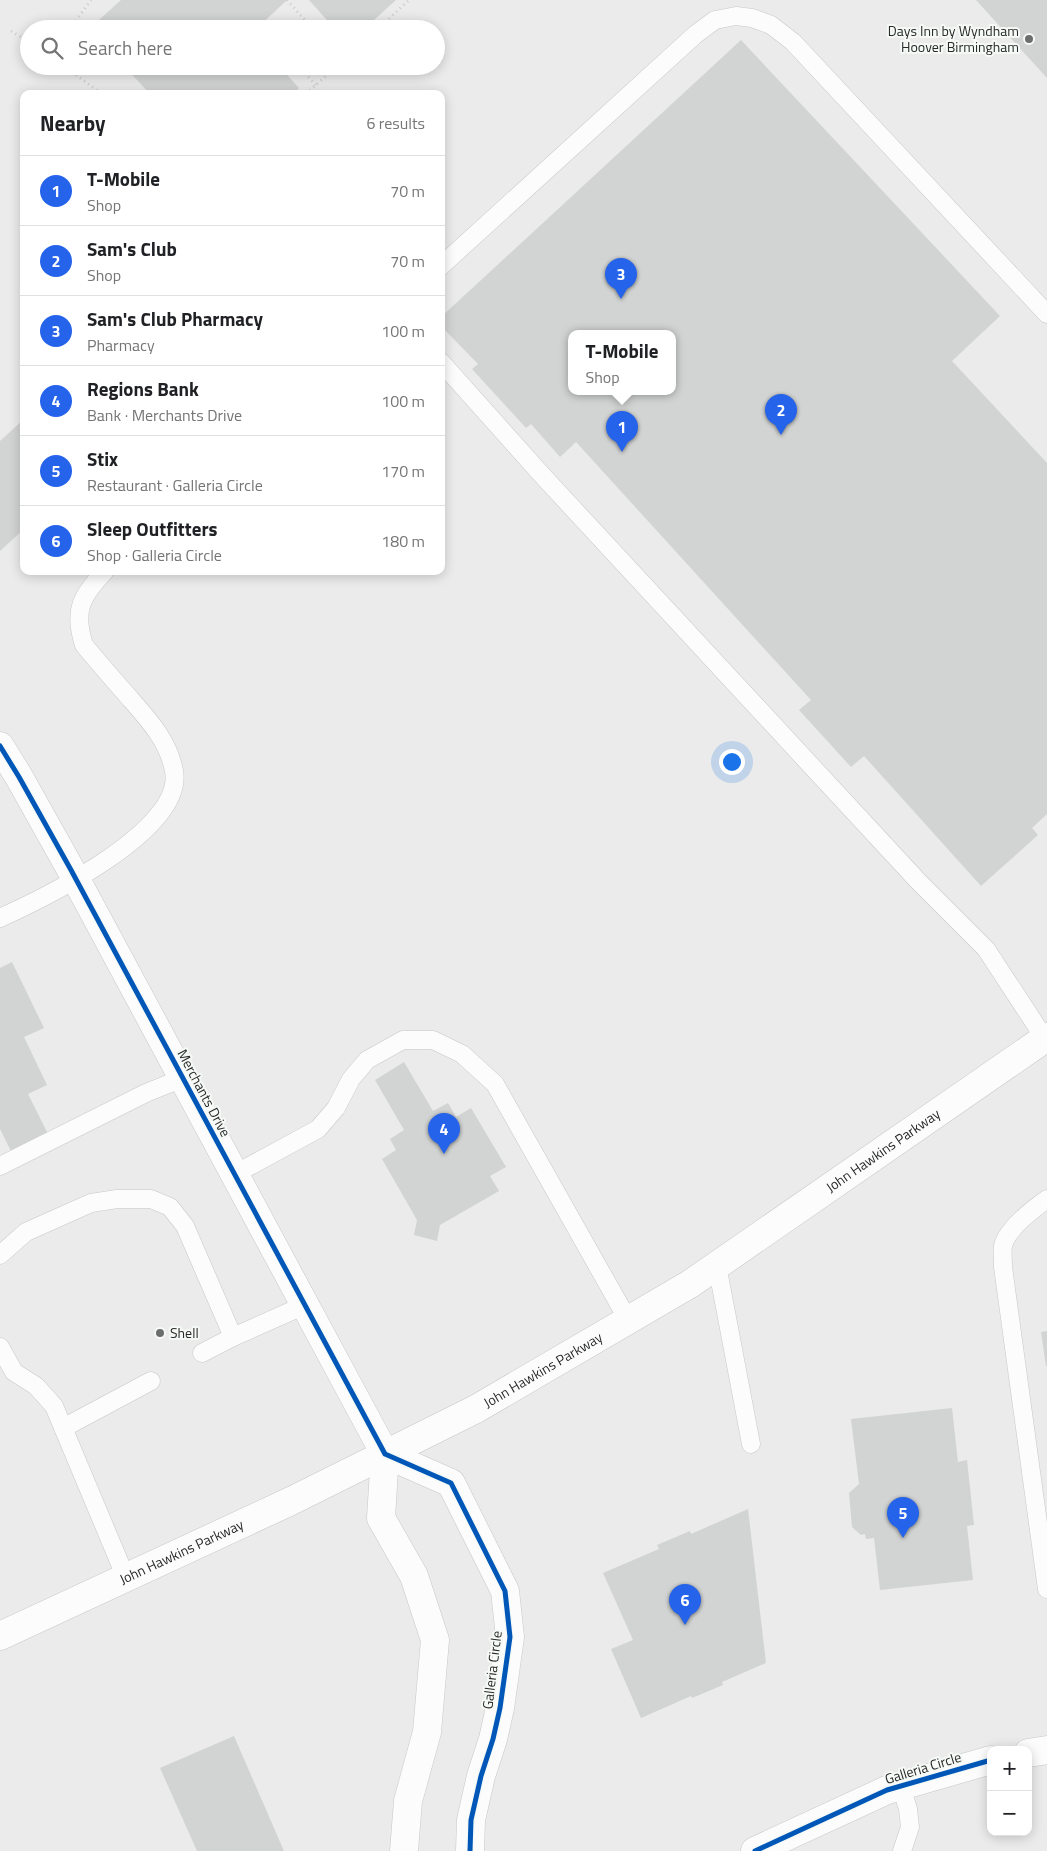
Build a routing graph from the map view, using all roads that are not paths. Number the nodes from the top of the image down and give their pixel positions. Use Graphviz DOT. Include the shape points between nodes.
graph roads {
  1 [pos="445,262"];
  2 [pos="1047,314"];
  3 [pos="445,366"];
  4 [pos="101,575"];
  5 [pos="0,746"];
  6 [pos="76,879"];
  7 [pos="0,918"];
  8 [pos="1046,1038"];
  9 [pos="183,1078"];
  10 [pos="0,1166"];
  11 [pos="235,1174"];
  12 [pos="1047,1199"];
  13 [pos="0,1256"];
  14 [pos="718,1265"];
  15 [pos="306,1305"];
  16 [pos="628,1320"];
  17 [pos="233,1337"];
  18 [pos="0,1347"];
  19 [pos="202,1353"];
  20 [pos="151,1381"];
  21 [pos="63,1428"];
  22 [pos="751,1444"];
  23 [pos="385,1454"];
  24 [pos="126,1578"];
  25 [pos="1047,1589"];
  26 [pos="0,1636"];
  27 [pos="1047,1750"];
  28 [pos="1032,1753"];
  29 [pos="987,1761"];
  30 [pos="901,1786"];
  31 [pos="404,1851"];
  32 [pos="470,1851"];
  33 [pos="755,1851"];
  34 [pos="902,1851"];
  1 -- 2 [label="lane" via="696,34 715,20 736,16 771,25 793,42"];
  3 -- 8 [label="lane" via="918,881 986,949"];
  4 -- 6 [label="lane" via="89,588 79,610 79,628 84,645 156,728 168,751 174,772 173,787 162,811 151,823 124,848"];
  5 -- 6 [label="street, Merchants Drive"];
  6 -- 7 [label="lane"];
  6 -- 9 [label="street, Merchants Drive"];
  8 -- 14 [label="street, John Hawkins Parkway"];
  9 -- 10 [label="lane" via="146,1093"];
  9 -- 11 [label="street, Merchants Drive"];
  11 -- 15 [label="street, Merchants Drive"];
  11 -- 16 [label="lane" via="318,1130 367,1060 403,1040 433,1040 462,1054 495,1084"];
  12 -- 25 [label="lane" via="1028,1212 1003,1245 1003,1267"];
  13 -- 17 [label="lane" via="26,1232 91,1203 151,1199 170,1207 186,1226"];
  14 -- 16 [label="street, John Hawkins Parkway"];
  14 -- 22 [label="lane"];
  15 -- 17 [label="lane"];
  15 -- 23 [label="street, Merchants Drive"];
  16 -- 23 [label="street, John Hawkins Parkway" via="476,1409"];
  17 -- 19 [label="lane"];
  18 -- 21 [label="lane" via="14,1372 36,1386 54,1406"];
  20 -- 21 [label="lane"];
  21 -- 24 [label="lane"];
  23 -- 24 [label="street, John Hawkins Parkway"];
  23 -- 31 [label="street" via="381,1518 414,1576 435,1640 427,1732 408,1801"];
  23 -- 32 [label="street, Galleria Circle" via="451,1483 505,1591 509,1646 500,1708 471,1820"];
  24 -- 26 [label="street, John Hawkins Parkway"];
  27 -- 28 [label="street"];
  29 -- 30 [label="street, Galleria Circle"];
  30 -- 33 [label="street, Galleria Circle"];
  30 -- 34 [label="lane" via="910,1827"];
}
